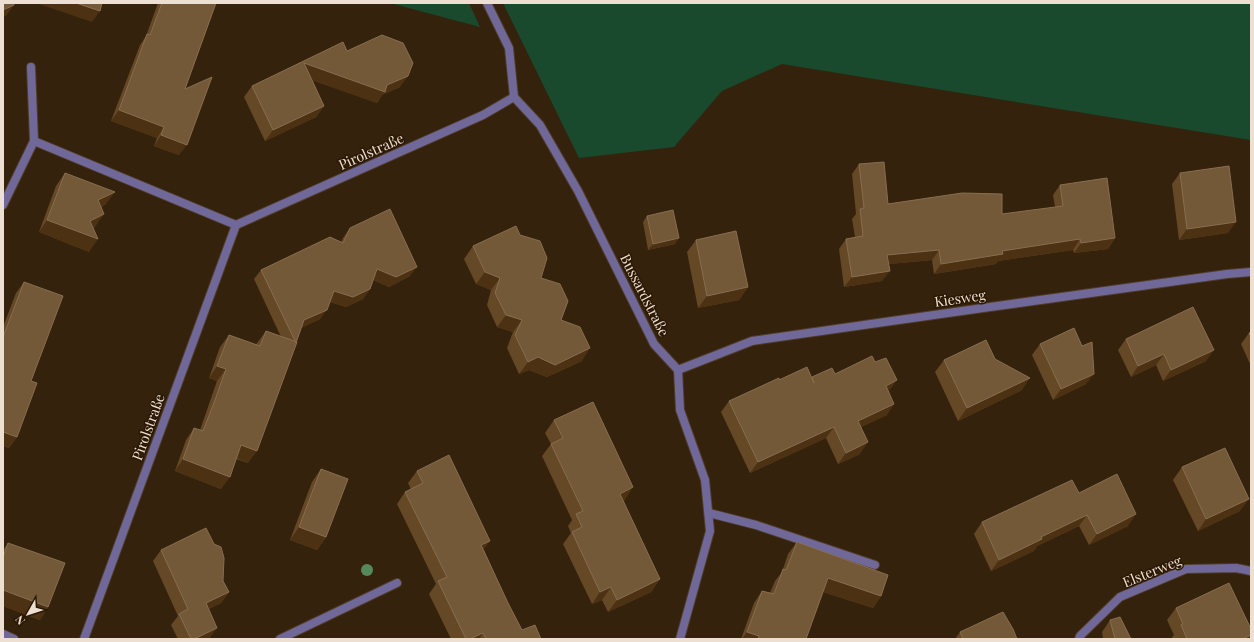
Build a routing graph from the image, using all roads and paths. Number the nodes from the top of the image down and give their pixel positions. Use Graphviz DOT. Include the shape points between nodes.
graph roads {
  1 [pos="487,3"];
  2 [pos="31,67"];
  3 [pos="514,97"];
  4 [pos="34,140"];
  5 [pos="3,205"];
  6 [pos="236,225"];
  7 [pos="1251,272"];
  8 [pos="678,370"];
  9 [pos="708,513"];
  10 [pos="876,565"];
  11 [pos="1251,571"];
  12 [pos="397,583"];
  13 [pos="3,634"];
  14 [pos="14,639"];
  15 [pos="84,639"];
  16 [pos="280,639"];
  17 [pos="680,639"];
  18 [pos="1079,639"];
  1 -- 3 [label="street" via="509,48"];
  2 -- 4 [label="street"];
  3 -- 6 [label="street, Pirolstraße" via="483,115"];
  3 -- 8 [label="street, Bussardstraße" via="540,125 578,191 654,344"];
  4 -- 5 [label="street"];
  4 -- 6 [label="street"];
  6 -- 15 [label="street, Pirolstraße"];
  7 -- 8 [label="street, Kiesweg" via="752,341"];
  8 -- 9 [label="street" via="680,410 705,480"];
  9 -- 10 [label="street" via="756,525"];
  9 -- 17 [label="street" via="710,530"];
  11 -- 18 [label="street, Elsterweg" via="1236,568 1186,569 1120,597"];
  12 -- 16 [label="street"];
  13 -- 14 [label="street"];
}
